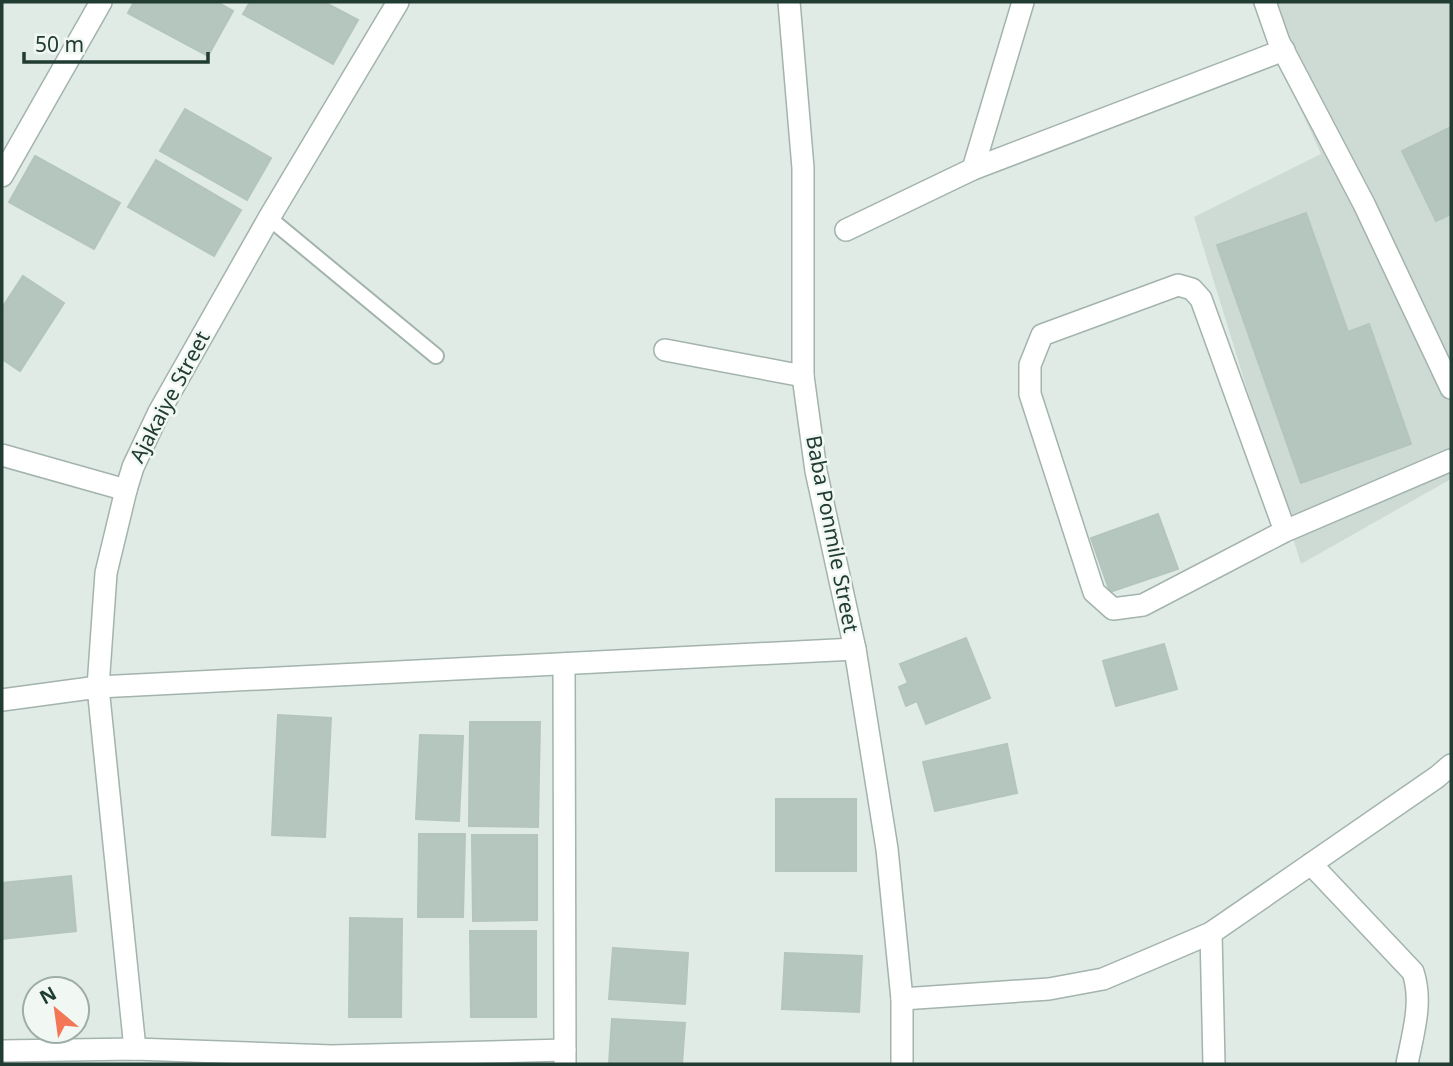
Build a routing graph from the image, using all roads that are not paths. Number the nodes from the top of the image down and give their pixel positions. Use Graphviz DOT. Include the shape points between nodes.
graph roads {
  1 [pos="101,2"];
  2 [pos="398,2"];
  3 [pos="789,2"];
  4 [pos="1023,2"];
  5 [pos="1265,2"];
  6 [pos="1284,50"];
  7 [pos="973,169"];
  8 [pos="2,176"];
  9 [pos="269,218"];
  10 [pos="846,230"];
  11 [pos="665,350"];
  12 [pos="436,356"];
  13 [pos="803,376"];
  14 [pos="1451,388"];
  15 [pos="2,455"];
  16 [pos="1451,460"];
  17 [pos="126,490"];
  18 [pos="1286,531"];
  19 [pos="855,649"];
  20 [pos="564,664"];
  21 [pos="98,687"];
  22 [pos="2,700"];
  23 [pos="1451,765"];
  24 [pos="1311,864"];
  25 [pos="1211,933"];
  26 [pos="902,999"];
  27 [pos="135,1049"];
  28 [pos="2,1051"];
  29 [pos="565,1057"];
  30 [pos="902,1064"];
  31 [pos="1214,1064"];
  32 [pos="1407,1064"];
  1 -- 8 [label="street"];
  2 -- 9 [label="street, Ajakaiye Street"];
  3 -- 13 [label="street, Baba Ponmile Street" via="803,168"];
  4 -- 7 [label="street"];
  5 -- 6 [label="street"];
  6 -- 7 [label="street"];
  6 -- 14 [label="street"];
  7 -- 10 [label="street"];
  9 -- 12 [label="lane"];
  9 -- 17 [label="street, Ajakaiye Street" via="159,412"];
  11 -- 13 [label="street"];
  13 -- 19 [label="street, Baba Ponmile Street" via="816,471"];
  15 -- 17 [label="street"];
  16 -- 18 [label="street"];
  17 -- 21 [label="street, Ajakaiye Street" via="106,573"];
  18 -- 18 [label="street" via="1201,299 1192,289 1178,285 1042,335 1030,365 1030,394 1094,592 1113,609 1143,606"];
  19 -- 20 [label="street"];
  19 -- 26 [label="street, Baba Ponmile Street" via="887,849"];
  20 -- 21 [label="street"];
  20 -- 29 [label="street"];
  21 -- 22 [label="street"];
  21 -- 27 [label="street, Ajakaiye Street"];
  23 -- 24 [label="street"];
  24 -- 25 [label="street"];
  24 -- 32 [label="street" via="1413,972 1419,989"];
  25 -- 26 [label="street" via="1103,979 1049,989"];
  25 -- 31 [label="street"];
  26 -- 30 [label="street, Baba Ponmile Street"];
  27 -- 28 [label="street"];
  27 -- 29 [label="street"];
}
